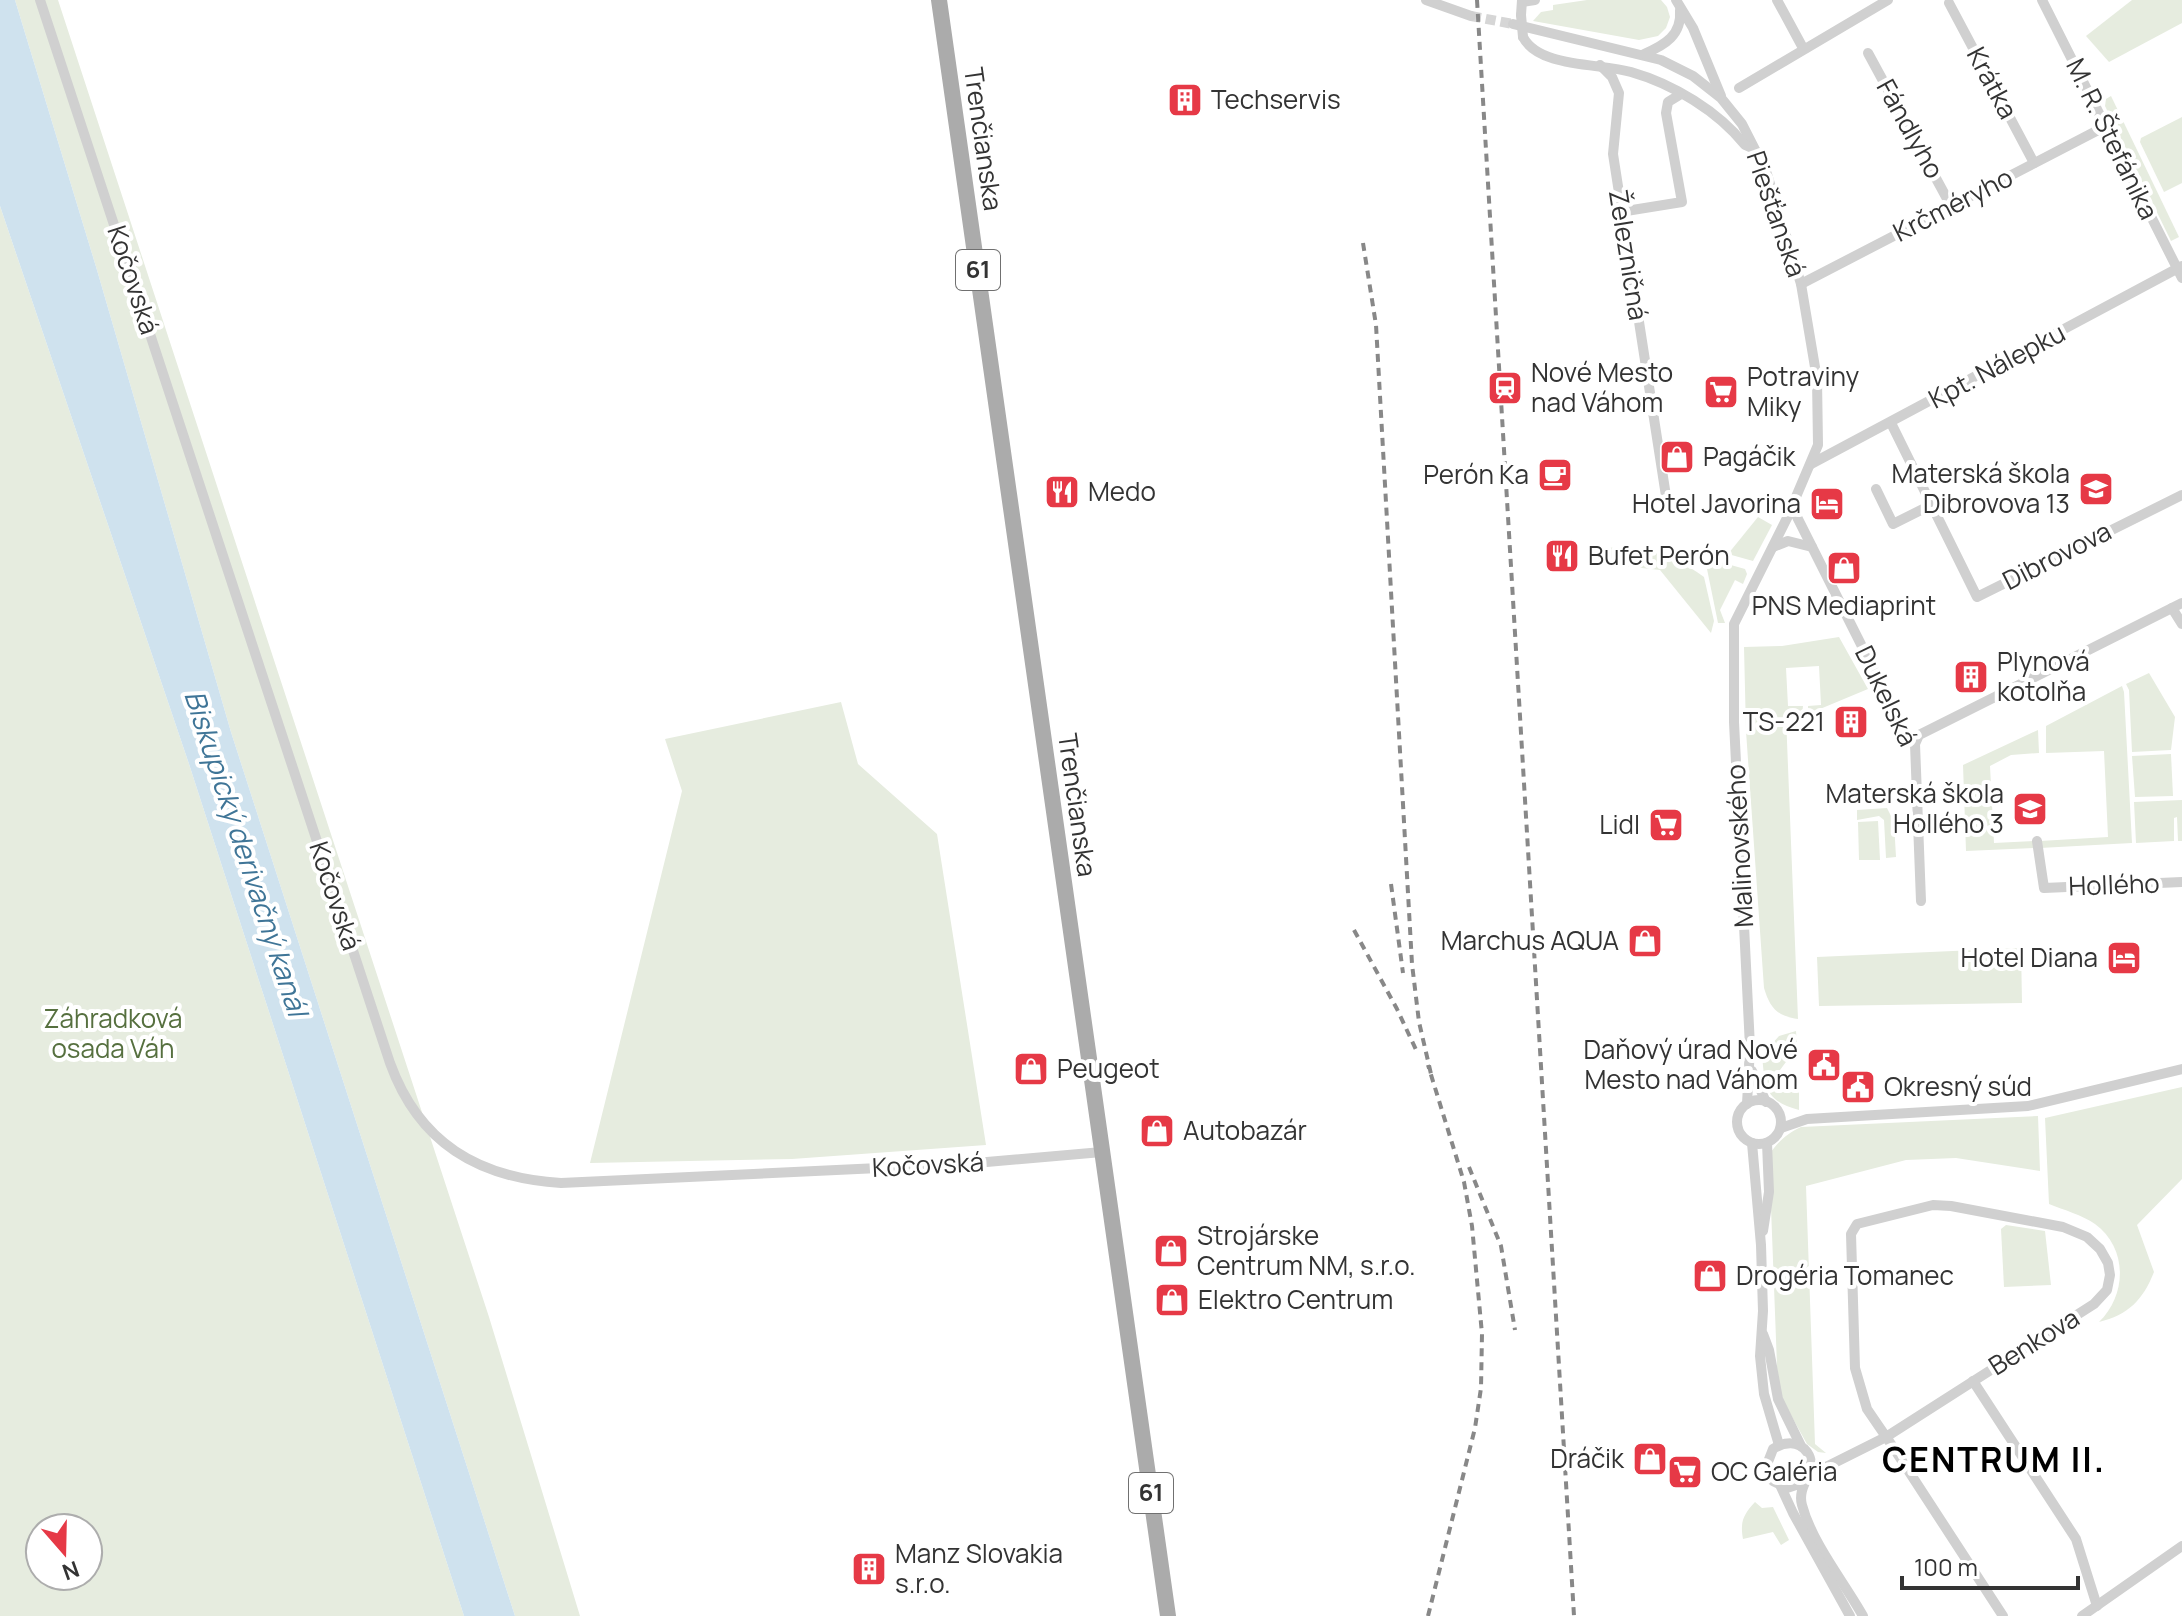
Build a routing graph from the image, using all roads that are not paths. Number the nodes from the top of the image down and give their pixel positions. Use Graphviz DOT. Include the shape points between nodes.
graph roads {
  1 [pos="40,0"];
  2 [pos="939,0"];
  3 [pos="1426,0"];
  4 [pos="1535,0"];
  5 [pos="1777,0"];
  6 [pos="1888,0"];
  7 [pos="2042,0"];
  8 [pos="1522,1"];
  9 [pos="1949,3"];
  10 [pos="1678,5"];
  11 [pos="1471,16"];
  12 [pos="1513,24"];
  13 [pos="1803,48"];
  14 [pos="1868,53"];
  15 [pos="1644,54"];
  16 [pos="1600,65"];
  17 [pos="1739,88"];
  18 [pos="1681,94"];
  19 [pos="1721,98"];
  20 [pos="2106,126"];
  21 [pos="1754,149"];
  22 [pos="2034,163"];
  23 [pos="1951,206"];
  24 [pos="1620,212"];
  25 [pos="2180,271"];
  26 [pos="1801,284"];
  27 [pos="1891,423"];
  28 [pos="1811,464"];
  29 [pos="1876,489"];
  30 [pos="2182,495"];
  31 [pos="1666,496"];
  32 [pos="1933,504"];
  33 [pos="1792,507"];
  34 [pos="1773,547"];
  35 [pos="1812,547"];
  36 [pos="2177,606"];
  37 [pos="1734,624"];
  38 [pos="2182,624"];
  39 [pos="1915,744"];
  40 [pos="2037,841"];
  41 [pos="2182,882"];
  42 [pos="1921,901"];
  43 [pos="1750,1067"];
  44 [pos="2182,1069"];
  45 [pos="1766,1102"];
  46 [pos="1747,1104"];
  47 [pos="1777,1109"];
  48 [pos="1807,1119"];
  49 [pos="1781,1128"];
  50 [pos="1752,1143"];
  51 [pos="1767,1143"];
  52 [pos="1102,1152"];
  53 [pos="1761,1245"];
  54 [pos="1763,1332"];
  55 [pos="1973,1381"];
  56 [pos="1886,1437"];
  57 [pos="1779,1445"];
  58 [pos="1805,1451"];
  59 [pos="1839,1459"];
  60 [pos="1805,1480"];
  61 [pos="1781,1487"];
  62 [pos="2182,1546"];
  63 [pos="2097,1606"];
  64 [pos="1168,1616"];
  65 [pos="1850,1616"];
  66 [pos="1863,1616"];
  67 [pos="2003,1616"];
  68 [pos="2082,1616"];
  1 -- 52 [label="street, Kočovská" via="390,1063 404,1096 431,1133 486,1168 517,1179 561,1183 964,1164"];
  2 -- 52 [label="main road, Trenčianska / 61"];
  3 -- 11 [label="street"];
  4 -- 8 [label="street"];
  5 -- 13 [label="street"];
  6 -- 13 [label="street"];
  7 -- 20 [label="street, M. R. Štefánika"];
  8 -- 16 [label="street, bridge" via="1523,37 1538,54"];
  9 -- 22 [label="street, Krátka"];
  10 -- 15 [label="street" via="1680,25 1670,40"];
  10 -- 19 [label="street"];
  12 -- 15 [label="street, Piešťanská"];
  13 -- 17 [label="street"];
  14 -- 23 [label="street, Fándlyho"];
  15 -- 19 [label="street, Piešťanská" via="1693,76"];
  16 -- 18 [label="street" via="1633,72"];
  16 -- 24 [label="street, Železničná" via="1617,85 1613,154"];
  18 -- 21 [label="street"];
  18 -- 24 [label="street" via="1668,102 1666,113 1682,202"];
  19 -- 21 [label="street, Piešťanská"];
  20 -- 22 [label="street, Krčméryho"];
  20 -- 25 [label="street, M. R. Štefánika"];
  21 -- 26 [label="street, Piešťanská"];
  22 -- 23 [label="street, Krčméryho"];
  23 -- 26 [label="street, Krčméryho"];
  24 -- 31 [label="street, Železničná"];
  25 -- 27 [label="street, Kpt. Nálepku"];
  26 -- 28 [label="street, Piešťanská" via="1819,408 1818,445"];
  27 -- 28 [label="street, Kpt. Nálepku"];
  27 -- 32 [label="street, Dibrovova"];
  28 -- 33 [label="street, Piešťanská"];
  29 -- 32 [label="street" via="1893,524"];
  30 -- 32 [label="street, Dibrovova" via="1977,597"];
  33 -- 34 [label="street, Piešťanská"];
  33 -- 35 [label="street, Dukelská"];
  34 -- 35 [label="street" via="1788,541"];
  34 -- 37 [label="street, Piešťanská"];
  35 -- 39 [label="street, Dukelská"];
  36 -- 38 [label="street"];
  36 -- 39 [label="street" via="1919,735"];
  37 -- 43 [label="street, Malinovského"];
  39 -- 42 [label="street, Dukelská"];
  40 -- 41 [label="street, Hollého" via="2044,888"];
  43 -- 45 [label="street, Malinovského"];
  43 -- 46 [label="street, Malinovského"];
  44 -- 48 [label="street" via="2028,1106"];
  45 -- 46 [label="street"];
  45 -- 47 [label="street"];
  46 -- 50 [label="street" via="1737,1126"];
  47 -- 48 [label="street"];
  47 -- 49 [label="street"];
  48 -- 49 [label="street"];
  49 -- 51 [label="street"];
  50 -- 51 [label="street"];
  50 -- 53 [label="street"];
  51 -- 53 [label="street" via="1769,1192"];
  52 -- 64 [label="main road, Trenčianska / 61"];
  53 -- 54 [label="street"];
  54 -- 57 [label="street" via="1762,1384"];
  54 -- 58 [label="street" via="1778,1399"];
  55 -- 56 [label="street, Benkova"];
  55 -- 56 [label="street, Benkova" via="2094,1304 2107,1290 2110,1275 2100,1249 2063,1227 1951,1206 1933,1205 1857,1224 1851,1234 1858,1383"];
  55 -- 63 [label="street, Benkova" via="2076,1539"];
  56 -- 59 [label="street, Benkova"];
  56 -- 67 [label="street"];
  57 -- 58 [label="street" via="1790,1443"];
  57 -- 61 [label="street" via="1769,1454 1766,1467"];
  58 -- 59 [label="street"];
  58 -- 60 [label="street" via="1811,1466"];
  59 -- 60 [label="street, Benkova"];
  60 -- 61 [label="street" via="1792,1488"];
  60 -- 66 [label="street" via="1805,1512"];
  61 -- 65 [label="street"];
  62 -- 63 [label="street"];
  63 -- 68 [label="street"];
}
